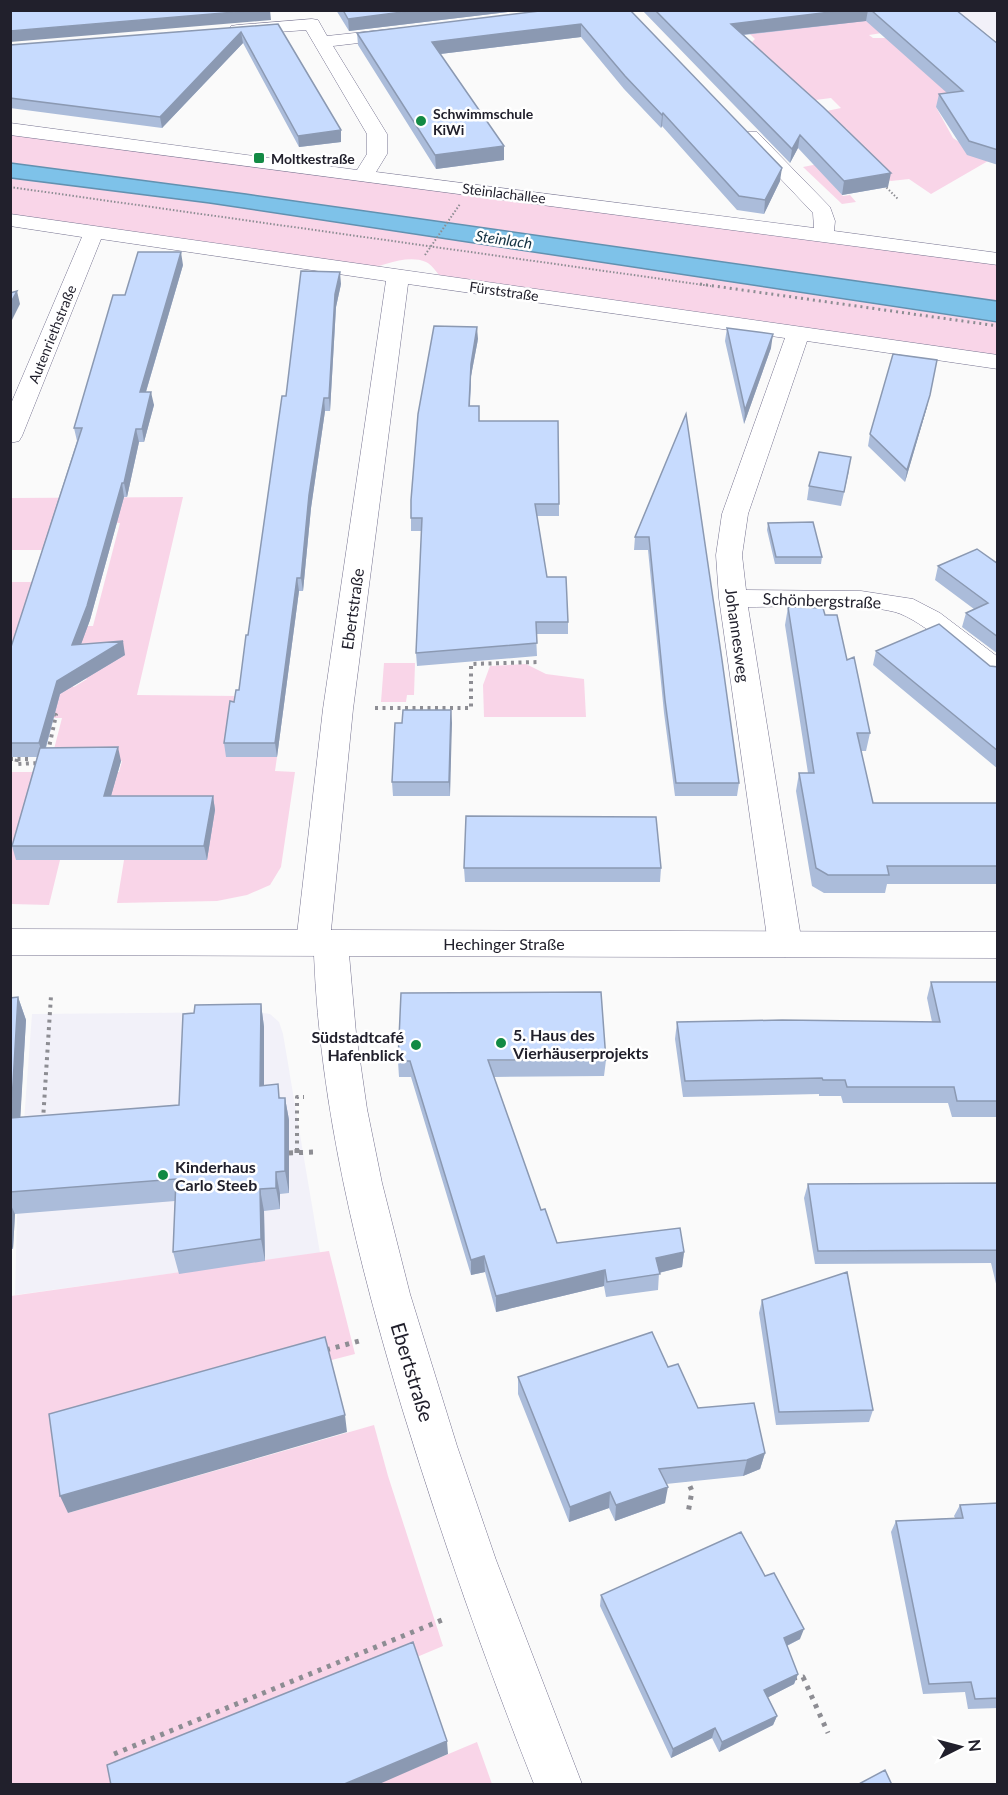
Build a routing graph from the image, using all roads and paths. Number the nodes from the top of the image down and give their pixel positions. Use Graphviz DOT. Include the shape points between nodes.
graph roads {
  1 [pos="308,17"];
  2 [pos="218,32"];
  3 [pos="414,32"];
  4 [pos="322,42"];
  5 [pos="734,119"];
  6 [pos="10,129"];
  7 [pos="363,177"];
  8 [pos="879,183"];
  9 [pos="10,187"];
  10 [pos="898,199"];
  11 [pos="460,204"];
  12 [pos="10,220"];
  13 [pos="94,232"];
  14 [pos="823,237"];
  15 [pos="425,255"];
  16 [pos="998,259"];
  17 [pos="399,276"];
  18 [pos="998,326"];
  19 [pos="798,334"];
  20 [pos="998,362"];
  21 [pos="10,436"];
  22 [pos="733,598"];
  23 [pos="538,662"];
  24 [pos="998,672"];
  25 [pos="338,709"];
  26 [pos="42,713"];
  27 [pos="29,757"];
  28 [pos="10,759"];
  29 [pos="17,759"];
  30 [pos="10,942"];
  31 [pos="322,943"];
  32 [pos="784,944"];
  33 [pos="998,945"];
  34 [pos="51,996"];
  35 [pos="297,1097"];
  36 [pos="43,1128"];
  37 [pos="289,1153"];
  38 [pos="297,1153"];
  39 [pos="307,1153"];
  40 [pos="400,1329"];
  41 [pos="321,1351"];
  42 [pos="684,1470"];
  43 [pos="688,1513"];
  44 [pos="434,1623"];
  45 [pos="332,1665"];
  46 [pos="336,1676"];
  47 [pos="792,1678"];
  48 [pos="189,1724"];
  49 [pos="828,1732"];
  50 [pos="192,1735"];
  51 [pos="114,1754"];
  52 [pos="558,1785"];
  1 -- 2 [label="street"];
  1 -- 4 [label="street"];
  3 -- 4 [label="street"];
  4 -- 7 [label="street" via="377,134 377,154"];
  5 -- 14 [label="street" via="823,211"];
  6 -- 7 [label="street, Steinlachallee"];
  7 -- 14 [label="street, Steinlachallee"];
  8 -- 10 [label="path"];
  9 -- 18 [label="path"];
  11 -- 15 [label="path, bridge"];
  12 -- 13 [label="street, Fürststraße"];
  13 -- 17 [label="street, Fürststraße"];
  13 -- 21 [label="street, Autenriethstraße"];
  14 -- 16 [label="street, Steinlachallee"];
  17 -- 19 [label="street, Fürststraße"];
  17 -- 25 [label="street, Ebertstraße"];
  19 -- 20 [label="street, Fürststraße"];
  19 -- 22 [label="street, Johannesweg" via="735,514 729,555"];
  22 -- 24 [label="street, Schönbergstraße" via="861,599 903,605 930,619"];
  22 -- 32 [label="street, Johannesweg"];
  23 -- 25 [label="path" via="471,664 471,708"];
  25 -- 31 [label="street, Ebertstraße"];
  26 -- 29 [label="path" via="56,715 45,762 16,764"];
  27 -- 29 [label="path"];
  28 -- 29 [label="path"];
  30 -- 31 [label="street, Hechinger Straße"];
  31 -- 32 [label="street, Hechinger Straße"];
  31 -- 40 [label="street, Ebertstraße" via="358,1164"];
  32 -- 33 [label="street, Hechinger Straße"];
  34 -- 36 [label="path"];
  35 -- 38 [label="path"];
  37 -- 38 [label="path"];
  38 -- 39 [label="path"];
  40 -- 41 [label="path"];
  40 -- 52 [label="street, Ebertstraße" via="475,1566"];
  42 -- 43 [label="path" via="692,1491"];
  44 -- 45 [label="path"];
  45 -- 46 [label="path"];
  45 -- 48 [label="path"];
  47 -- 49 [label="path" via="803,1677"];
  48 -- 50 [label="path"];
  48 -- 51 [label="path"];
}
